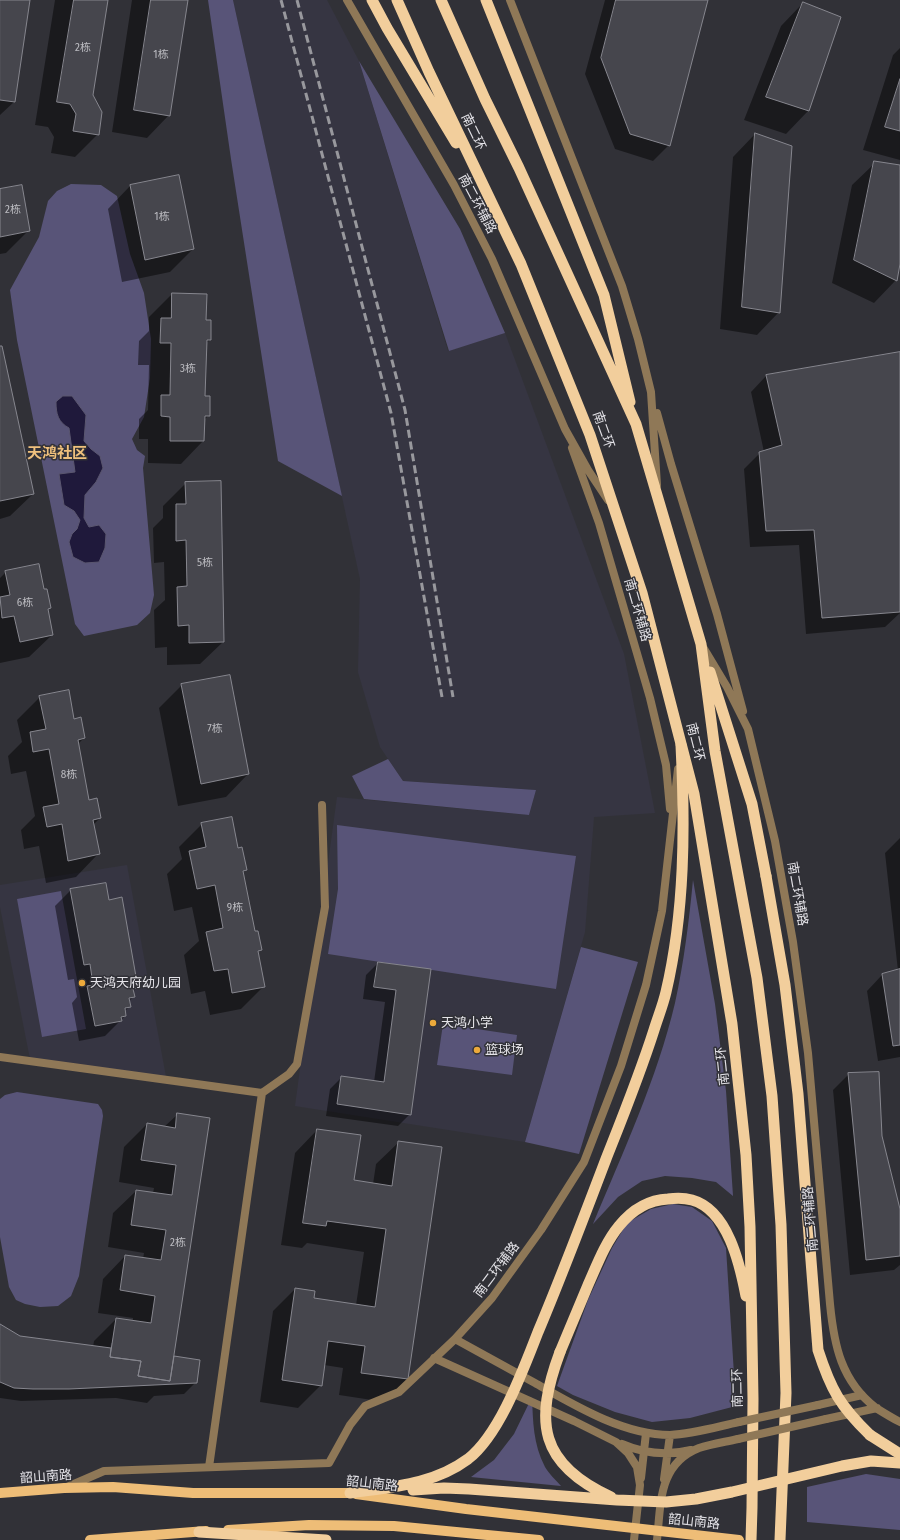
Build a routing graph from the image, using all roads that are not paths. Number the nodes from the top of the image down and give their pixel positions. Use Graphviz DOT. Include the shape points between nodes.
graph roads {
  1 [pos="347,0"];
  2 [pos="372,0"];
  3 [pos="397,0"];
  4 [pos="441,0"];
  5 [pos="486,0"];
  6 [pos="510,0"];
  7 [pos="487,193"];
  8 [pos="651,392"];
  9 [pos="636,424"];
  10 [pos="565,429"];
  11 [pos="658,498"];
  12 [pos="615,511"];
  13 [pos="701,644"];
  14 [pos="748,729"];
  15 [pos="682,745"];
  16 [pos="322,805"];
  17 [pos="671,826"];
  18 [pos="0,1057"];
  19 [pos="262,1093"];
  20 [pos="752,1325"];
  21 [pos="455,1339"];
  22 [pos="434,1358"];
  23 [pos="862,1395"];
  24 [pos="876,1408"];
  25 [pos="900,1422"];
  26 [pos="646,1433"];
  27 [pos="670,1435"];
  28 [pos="616,1442"];
  29 [pos="699,1448"];
  30 [pos="644,1451"];
  31 [pos="668,1454"];
  32 [pos="900,1454"];
  33 [pos="900,1463"];
  34 [pos="209,1466"];
  35 [pos="640,1485"];
  36 [pos="64,1488"];
  37 [pos="663,1489"];
  38 [pos="0,1493"];
  39 [pos="350,1493"];
  40 [pos="617,1500"];
  41 [pos="199,1532"];
  42 [pos="90,1540"];
  43 [pos="95,1540"];
  44 [pos="326,1540"];
  45 [pos="539,1540"];
  46 [pos="634,1540"];
  47 [pos="657,1540"];
  48 [pos="739,1540"];
  49 [pos="751,1540"];
  50 [pos="780,1540"];
  1 -- 10 [label="street, 南二环辅路" via="454,185 492,259"];
  2 -- 7 [label="highway" via="422,88"];
  3 -- 7 [label="highway, 南二环"];
  4 -- 9 [label="highway, 南二环"];
  5 -- 9 [label="highway" via="604,295"];
  6 -- 8 [label="street, 南二环辅路" via="622,286"];
  7 -- 12 [label="highway, 南二环" via="521,264 590,435"];
  8 -- 11 [label="street, 南二环辅路"];
  8 -- 14 [label="street, 南二环辅路"];
  9 -- 11 [label="highway, 南二环"];
  10 -- 12 [label="street, 南二环辅路"];
  10 -- 17 [label="street, 南二环辅路" via="598,523 650,698 666,765"];
  11 -- 13 [label="highway, 南二环"];
  12 -- 15 [label="highway, 南二环" via="642,593"];
  13 -- 14 [label="street, 南二环辅路"];
  13 -- 32 [label="highway, bridge" via="752,804 786,986 798,1094 818,1350 827,1378 839,1401 853,1419 870,1435"];
  13 -- 50 [label="highway, 南二环" via="715,751 757,978 772,1096 781,1225 786,1393"];
  14 -- 23 [label="street, 南二环辅路" via="775,841 793,942 809,1061 833,1334 844,1369"];
  15 -- 17 [label="street, 南二环辅路"];
  15 -- 20 [label="highway, 南二环" via="694,794 732,1024 746,1155"];
  15 -- 39 [label="highway, bridge" via="682,884 666,993 642,1068 568,1261 520,1376 486,1442 468,1459 444,1474 421,1482"];
  16 -- 19 [label="street" via="325,907 297,1064 289,1074"];
  17 -- 21 [label="street, 南二环辅路" via="662,911 646,985 621,1066 588,1153 537,1236 492,1298"];
  18 -- 19 [label="street"];
  19 -- 34 [label="street"];
  20 -- 40 [label="highway, bridge" via="733,1245 720,1222 708,1208 692,1200 654,1200 636,1210 619,1226 602,1252 560,1352 550,1378 546,1403 549,1442 561,1462 595,1490"];
  20 -- 49 [label="highway, 南二环"];
  21 -- 22 [label="street, 南二环辅路"];
  21 -- 26 [label="street" via="570,1403"];
  22 -- 28 [label="street" via="574,1420"];
  22 -- 34 [label="street, 南二环辅路" via="399,1392 365,1406 350,1425 329,1463"];
  23 -- 24 [label="street, 南二环辅路"];
  23 -- 27 [label="street, bridge"];
  24 -- 25 [label="street, 南二环辅路"];
  24 -- 29 [label="street, bridge"];
  26 -- 27 [label="street"];
  26 -- 30 [label="street"];
  27 -- 31 [label="street"];
  28 -- 30 [label="street"];
  28 -- 35 [label="street" via="634,1462"];
  29 -- 31 [label="street"];
  29 -- 37 [label="street" via="674,1466 666,1478"];
  30 -- 31 [label="street"];
  30 -- 35 [label="street"];
  31 -- 37 [label="street"];
  33 -- 40 [label="highway, bridge" via="871,1461 842,1466 696,1499 666,1502"];
  34 -- 36 [label="street" via="104,1471"];
  35 -- 46 [label="street"];
  36 -- 38 [label="main road, 韶山南路"];
  36 -- 39 [label="main road, 韶山南路" via="113,1487 193,1493"];
  37 -- 47 [label="street"];
  39 -- 40 [label="highway, bridge" via="444,1488"];
  39 -- 48 [label="main road, 韶山南路, bridge"];
  41 -- 43 [label="main road"];
  41 -- 44 [label="highway"];
  41 -- 45 [label="main road" via="309,1525 394,1526"];
  42 -- 43 [label="main road"];
}
